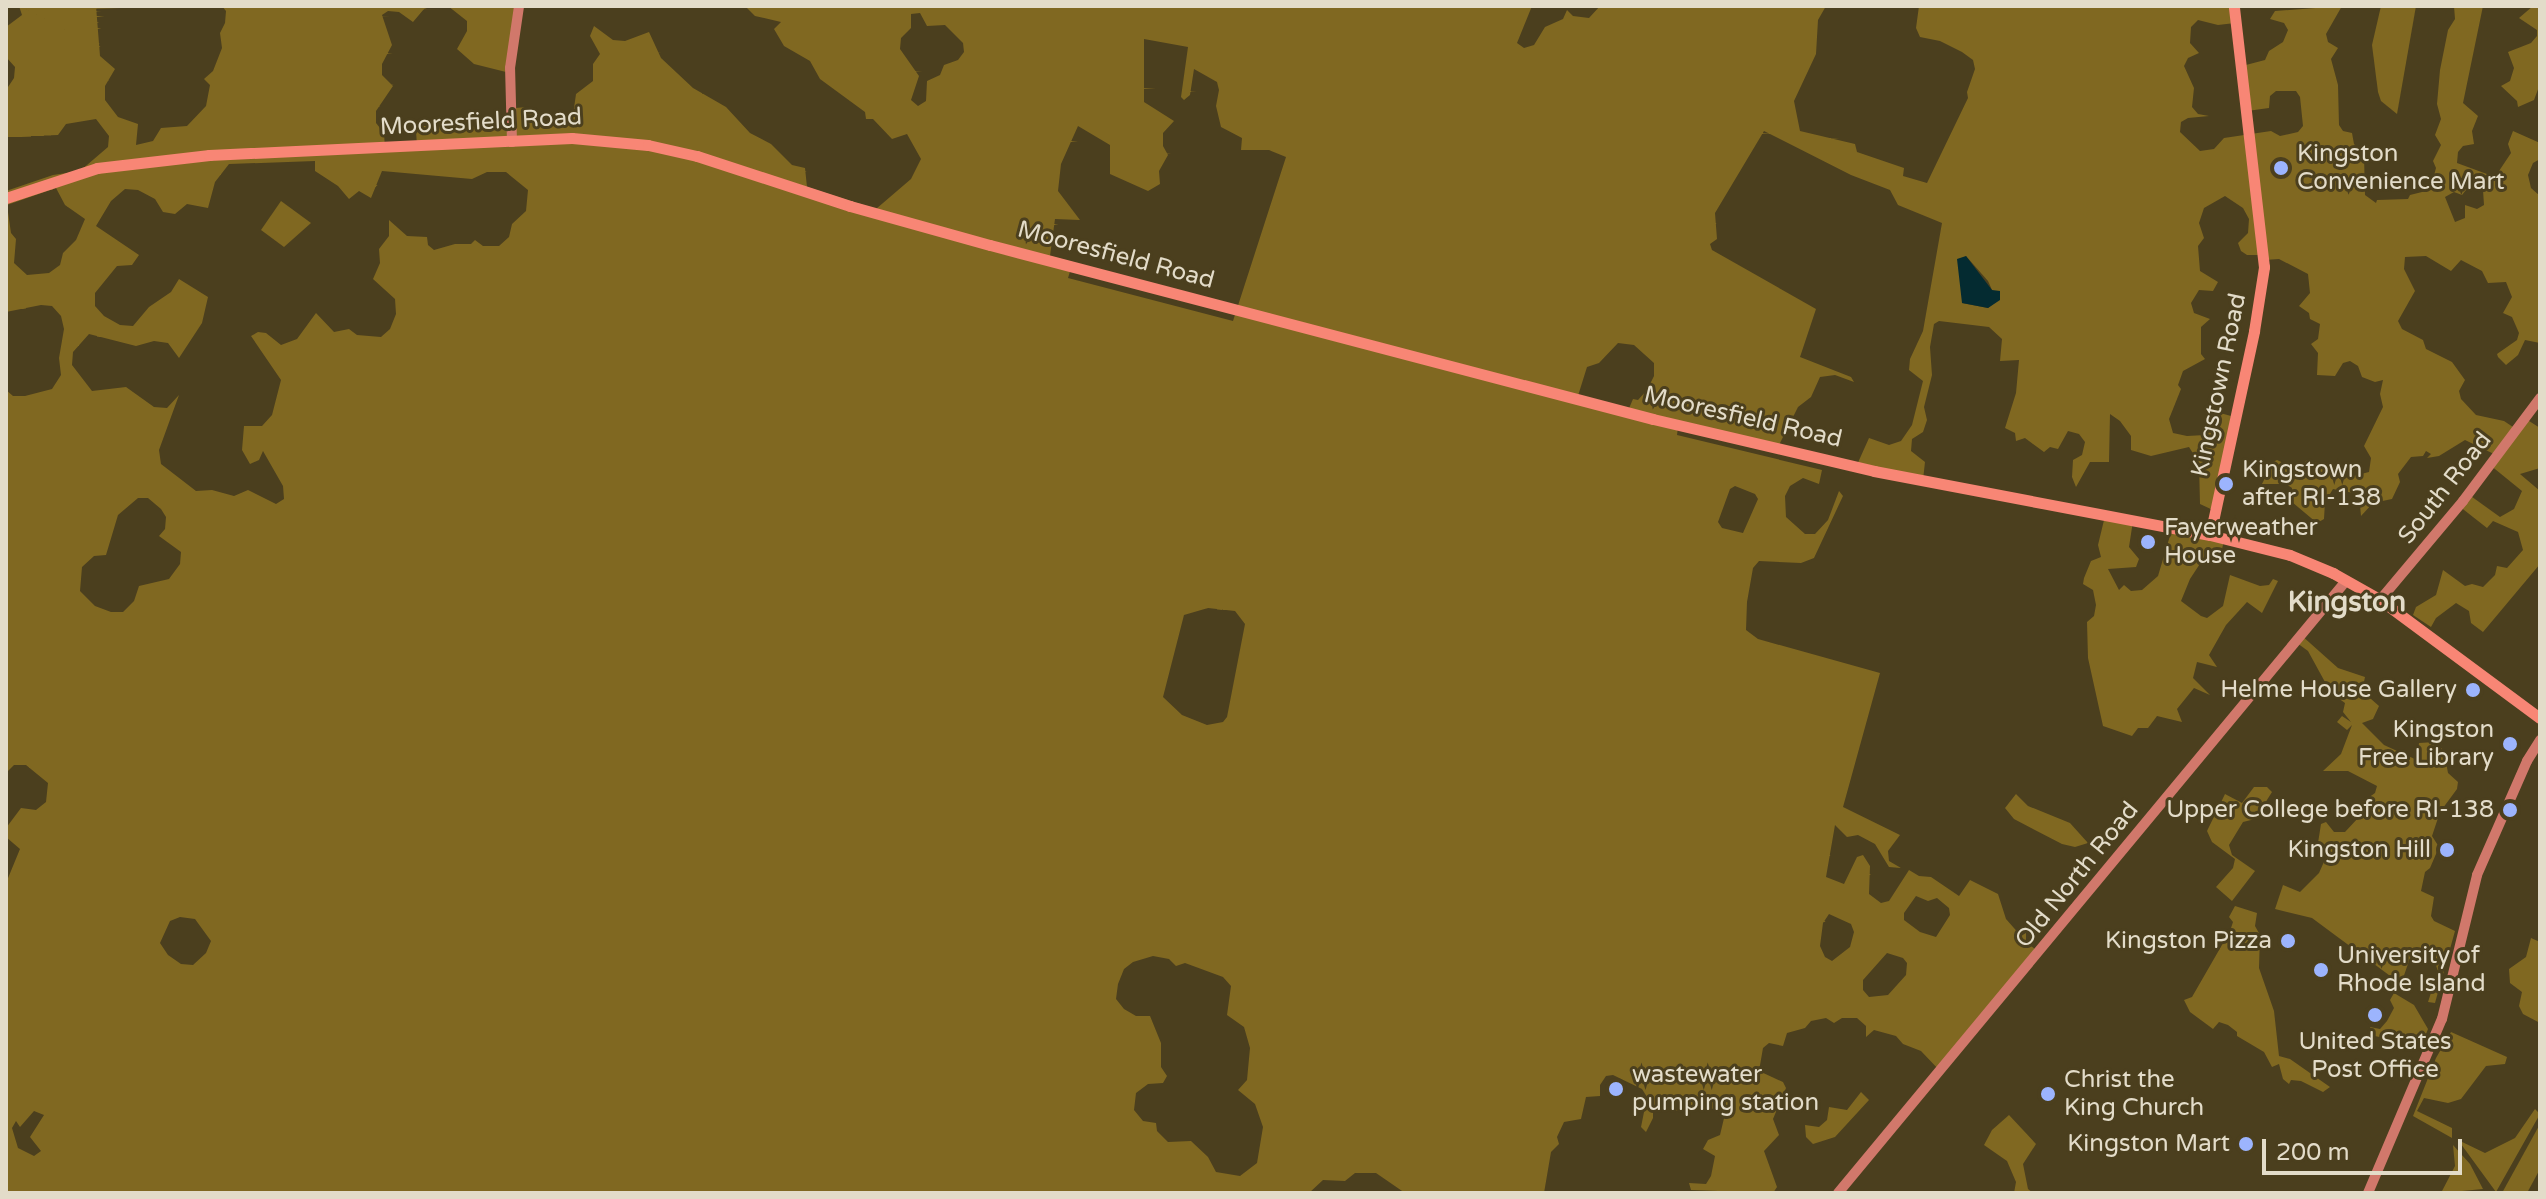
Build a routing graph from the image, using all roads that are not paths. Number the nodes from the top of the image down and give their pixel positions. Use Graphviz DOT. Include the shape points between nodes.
graph roads {
  1 [pos="519,6"];
  2 [pos="2234,6"];
  3 [pos="512,142"];
  4 [pos="6,198"];
  5 [pos="2540,398"];
  6 [pos="2210,535"];
  7 [pos="2346,581"];
  8 [pos="2380,600"];
  9 [pos="2540,718"];
  10 [pos="2540,740"];
  11 [pos="1838,1193"];
  12 [pos="2368,1193"];
  1 -- 3 [label="street" via="510,68"];
  2 -- 6 [label="main road, Kingstown Road" via="2264,267"];
  3 -- 4 [label="main road, Mooresfield Road" via="136,162 97,168"];
  3 -- 6 [label="main road, Mooresfield Road" via="609,140 697,156 990,245 1653,419 1874,471"];
  5 -- 8 [label="street, South Road"];
  6 -- 7 [label="main road" via="2290,555"];
  7 -- 8 [label="main road"];
  7 -- 11 [label="street, Old North Road"];
  8 -- 9 [label="main road"];
  10 -- 12 [label="street" via="2477,875 2442,1019"];
}
